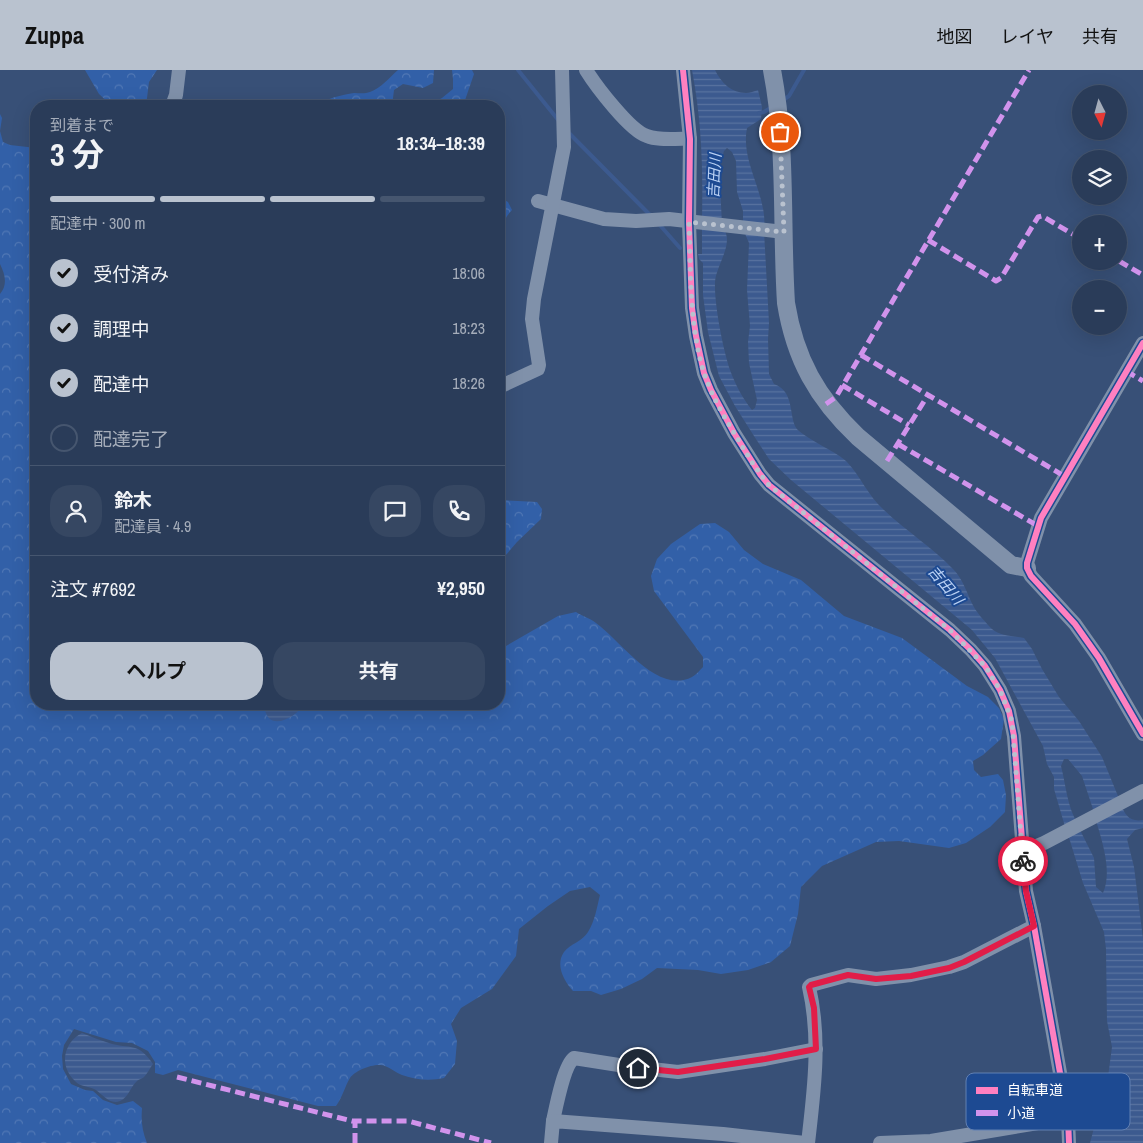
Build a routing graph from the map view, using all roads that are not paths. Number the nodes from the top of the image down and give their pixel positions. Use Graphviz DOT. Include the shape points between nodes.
graph roads {
  1 [pos="179,70"];
  2 [pos="562,70"];
  3 [pos="586,70"];
  4 [pos="683,70"];
  5 [pos="772,70"];
  6 [pos="174,100"];
  7 [pos="690,139"];
  8 [pos="538,201"];
  9 [pos="554,204"];
  10 [pos="693,223"];
  11 [pos="779,231"];
  12 [pos="1143,343"];
  13 [pos="505,384"];
  14 [pos="1027,568"];
  15 [pos="1143,734"];
  16 [pos="1143,790"];
  17 [pos="1022,852"];
  18 [pos="1034,926"];
  19 [pos="816,1049"];
  20 [pos="1060,1073"];
  21 [pos="553,1121"];
  22 [pos="1007,1130"];
  23 [pos="1068,1130"];
  24 [pos="951,1141"];
  25 [pos="551,1143"];
  26 [pos="806,1143"];
  27 [pos="880,1143"];
  28 [pos="1069,1143"];
  1 -- 6 [label="street"];
  2 -- 9 [label="street" via="564,147"];
  3 -- 7 [label="street" via="637,131 651,138"];
  4 -- 7 [label="street"];
  5 -- 11 [label="street" via="783,163"];
  7 -- 10 [label="street"];
  8 -- 9 [label="street"];
  9 -- 10 [label="street" via="604,219"];
  9 -- 13 [label="street" via="532,319 538,369"];
  10 -- 11 [label="street"];
  10 -- 17 [label="street" via="692,308 704,373 718,404 769,485 950,630 985,666 1000,690 1012,721"];
  11 -- 14 [label="street" via="790,324 804,367 826,404 858,437 1011,564"];
  12 -- 14 [label="street" via="1041,518"];
  14 -- 15 [label="street" via="1099,658"];
  16 -- 17 [label="street"];
  17 -- 18 [label="street"];
  18 -- 19 [label="street" via="949,968 876,979 848,975 811,985"];
  18 -- 20 [label="street"];
  19 -- 21 [label="street" via="678,1072 574,1058 558,1098"];
  19 -- 26 [label="street"];
  21 -- 25 [label="street"];
  21 -- 26 [label="street"];
  22 -- 24 [label="street"];
  23 -- 28 [label="street"];
  24 -- 27 [label="street"];
}
